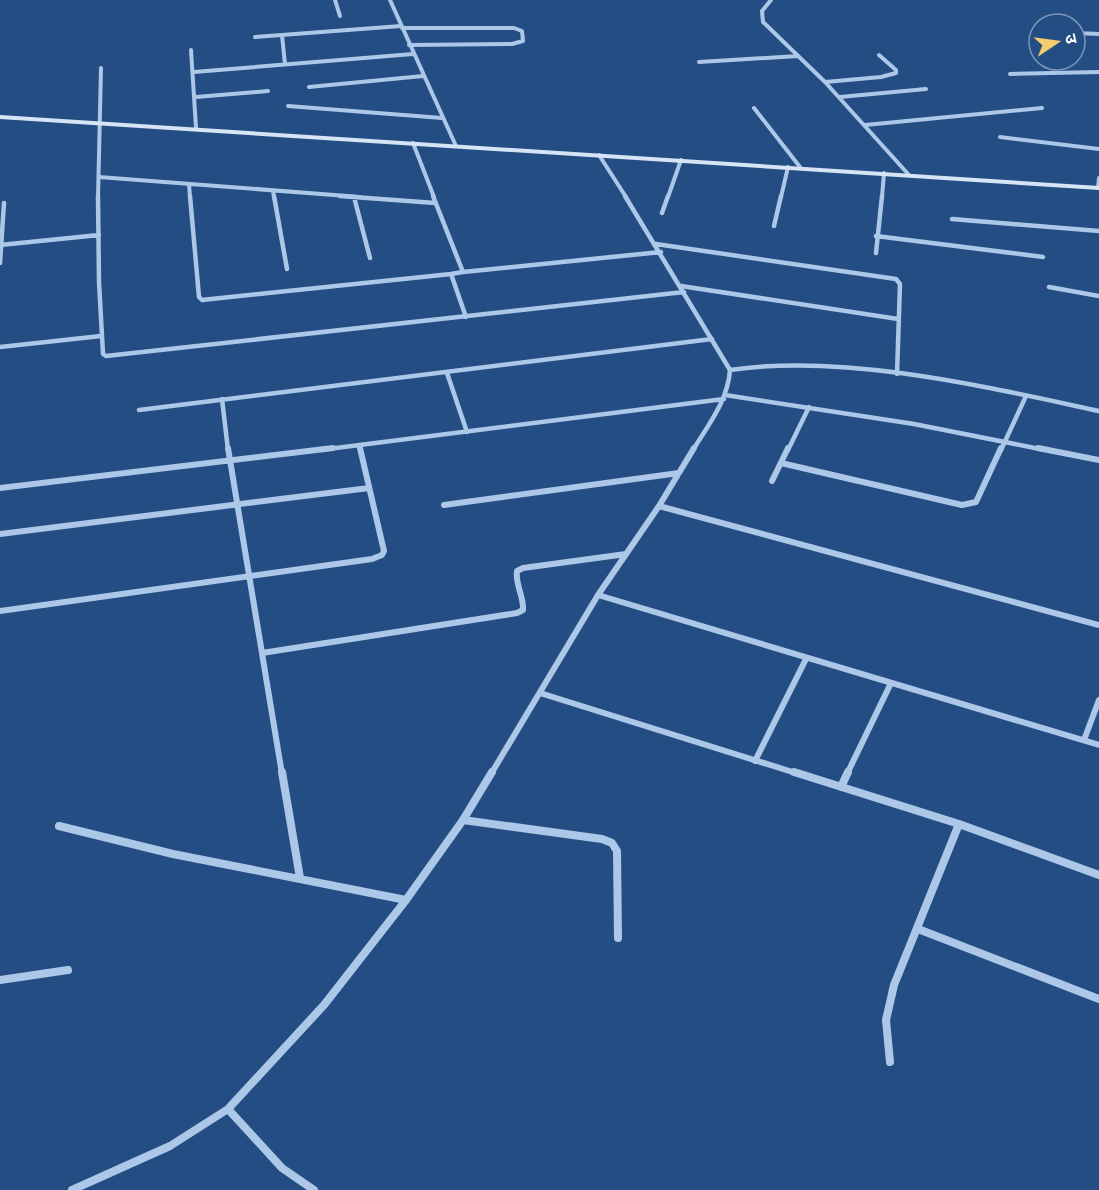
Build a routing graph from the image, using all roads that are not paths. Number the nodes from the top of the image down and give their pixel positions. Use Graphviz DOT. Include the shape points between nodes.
graph roads {
  1 [pos="334,0"];
  2 [pos="390,0"];
  3 [pos="771,0"];
  4 [pos="340,16"];
  5 [pos="402,27"];
  6 [pos="282,35"];
  7 [pos="255,37"];
  8 [pos="410,45"];
  9 [pos="191,50"];
  10 [pos="413,54"];
  11 [pos="879,55"];
  12 [pos="798,56"];
  13 [pos="699,62"];
  14 [pos="285,64"];
  15 [pos="101,68"];
  16 [pos="194,72"];
  17 [pos="1099,72"];
  18 [pos="1010,74"];
  19 [pos="423,76"];
  20 [pos="825,82"];
  21 [pos="309,87"];
  22 [pos="926,89"];
  23 [pos="268,91"];
  24 [pos="196,97"];
  25 [pos="840,97"];
  26 [pos="288,106"];
  27 [pos="754,108"];
  28 [pos="1042,108"];
  29 [pos="0,117"];
  30 [pos="442,118"];
  31 [pos="99,122"];
  32 [pos="865,125"];
  33 [pos="196,128"];
  34 [pos="1000,137"];
  35 [pos="413,143"];
  36 [pos="456,146"];
  37 [pos="1099,149"];
  38 [pos="599,155"];
  39 [pos="681,160"];
  40 [pos="788,167"];
  41 [pos="800,167"];
  42 [pos="884,173"];
  43 [pos="909,175"];
  44 [pos="99,177"];
  45 [pos="1099,178"];
  46 [pos="189,184"];
  47 [pos="1099,188"];
  48 [pos="273,191"];
  49 [pos="354,197"];
  50 [pos="4,203"];
  51 [pos="435,203"];
  52 [pos="662,213"];
  53 [pos="952,219"];
  54 [pos="774,226"];
  55 [pos="1099,231"];
  56 [pos="99,234"];
  57 [pos="876,236"];
  58 [pos="656,244"];
  59 [pos="1,245"];
  60 [pos="661,252"];
  61 [pos="876,253"];
  62 [pos="1043,257"];
  63 [pos="370,258"];
  64 [pos="0,263"];
  65 [pos="286,268"];
  66 [pos="463,272"];
  67 [pos="451,274"];
  68 [pos="1049,287"];
  69 [pos="682,289"];
  70 [pos="1099,296"];
  71 [pos="466,317"];
  72 [pos="898,319"];
  73 [pos="101,336"];
  74 [pos="712,339"];
  75 [pos="0,347"];
  76 [pos="729,370"];
  77 [pos="447,373"];
  78 [pos="897,374"];
  79 [pos="1026,396"];
  80 [pos="724,397"];
  81 [pos="222,399"];
  82 [pos="809,407"];
  83 [pos="139,410"];
  84 [pos="1099,411"];
  85 [pos="467,432"];
  86 [pos="1005,440"];
  87 [pos="359,445"];
  88 [pos="229,459"];
  89 [pos="1099,460"];
  90 [pos="782,463"];
  91 [pos="679,474"];
  92 [pos="772,481"];
  93 [pos="0,488"];
  94 [pos="369,488"];
  95 [pos="237,505"];
  96 [pos="444,505"];
  97 [pos="659,506"];
  98 [pos="0,534"];
  99 [pos="626,554"];
  100 [pos="249,576"];
  101 [pos="598,595"];
  102 [pos="0,611"];
  103 [pos="1099,625"];
  104 [pos="262,653"];
  105 [pos="806,659"];
  106 [pos="891,683"];
  107 [pos="540,693"];
  108 [pos="1099,700"];
  109 [pos="1084,740"];
  110 [pos="1099,745"];
  111 [pos="755,761"];
  112 [pos="841,787"];
  113 [pos="463,820"];
  114 [pos="958,824"];
  115 [pos="59,826"];
  116 [pos="1099,875"];
  117 [pos="300,878"];
  118 [pos="406,900"];
  119 [pos="918,929"];
  120 [pos="618,938"];
  121 [pos="68,970"];
  122 [pos="0,981"];
  123 [pos="1099,999"];
  124 [pos="890,1062"];
  125 [pos="228,1109"];
  126 [pos="72,1190"];
  127 [pos="314,1190"];
  1 -- 4 [label="street"];
  2 -- 5 [label="street"];
  3 -- 12 [label="street" via="762,11 763,22"];
  5 -- 6 [label="street"];
  5 -- 8 [label="street"];
  5 -- 8 [label="street" via="514,28 522,31 523,41"];
  6 -- 7 [label="street"];
  6 -- 14 [label="street"];
  8 -- 10 [label="street"];
  9 -- 16 [label="street"];
  10 -- 14 [label="street"];
  10 -- 19 [label="street"];
  11 -- 20 [label="street" via="896,73 881,78"];
  12 -- 13 [label="street"];
  12 -- 20 [label="street"];
  14 -- 16 [label="street"];
  15 -- 31 [label="street"];
  16 -- 24 [label="street"];
  17 -- 18 [label="street"];
  19 -- 21 [label="street"];
  19 -- 30 [label="street"];
  20 -- 25 [label="street"];
  22 -- 25 [label="street"];
  23 -- 24 [label="street"];
  24 -- 33 [label="street"];
  25 -- 32 [label="street"];
  26 -- 30 [label="street"];
  27 -- 41 [label="street"];
  28 -- 32 [label="street"];
  29 -- 31 [label="street"];
  30 -- 36 [label="street"];
  31 -- 33 [label="street"];
  31 -- 44 [label="street"];
  32 -- 43 [label="street"];
  33 -- 35 [label="street"];
  34 -- 37 [label="street"];
  35 -- 36 [label="street"];
  35 -- 51 [label="street"];
  36 -- 38 [label="street"];
  38 -- 39 [label="street"];
  38 -- 58 [label="street"];
  39 -- 40 [label="street"];
  39 -- 52 [label="street"];
  40 -- 41 [label="street"];
  40 -- 54 [label="street"];
  41 -- 42 [label="street"];
  42 -- 43 [label="street"];
  42 -- 57 [label="street"];
  43 -- 47 [label="street"];
  44 -- 46 [label="street"];
  44 -- 56 [label="street"];
  45 -- 47 [label="street"];
  46 -- 48 [label="street"];
  46 -- 67 [label="street" via="202,300"];
  48 -- 49 [label="street"];
  48 -- 65 [label="street"];
  49 -- 51 [label="street"];
  49 -- 63 [label="street"];
  50 -- 59 [label="street"];
  51 -- 66 [label="street"];
  53 -- 55 [label="street"];
  56 -- 59 [label="street"];
  56 -- 73 [label="street"];
  57 -- 61 [label="street"];
  57 -- 62 [label="street"];
  58 -- 60 [label="street"];
  58 -- 72 [label="street" via="887,276 900,284"];
  59 -- 64 [label="street"];
  60 -- 66 [label="street"];
  60 -- 69 [label="street"];
  66 -- 67 [label="street"];
  67 -- 71 [label="street"];
  68 -- 70 [label="street"];
  69 -- 71 [label="street"];
  69 -- 72 [label="street"];
  69 -- 74 [label="street"];
  71 -- 73 [label="street" via="111,357 103,354"];
  72 -- 78 [label="street"];
  73 -- 75 [label="street"];
  74 -- 76 [label="street"];
  74 -- 77 [label="street"];
  76 -- 78 [label="street" via="781,364"];
  76 -- 80 [label="street"];
  77 -- 81 [label="street"];
  77 -- 85 [label="street"];
  78 -- 79 [label="street"];
  79 -- 84 [label="street"];
  79 -- 86 [label="street"];
  80 -- 82 [label="street"];
  80 -- 85 [label="street"];
  80 -- 91 [label="street"];
  81 -- 83 [label="street"];
  81 -- 88 [label="street"];
  82 -- 86 [label="street"];
  82 -- 90 [label="street"];
  85 -- 87 [label="street"];
  86 -- 89 [label="street"];
  86 -- 90 [label="street" via="976,502 962,505"];
  87 -- 88 [label="street"];
  87 -- 94 [label="street"];
  88 -- 93 [label="street"];
  88 -- 95 [label="street"];
  90 -- 92 [label="street"];
  91 -- 96 [label="street"];
  91 -- 97 [label="street"];
  94 -- 95 [label="street"];
  94 -- 100 [label="street" via="382,555"];
  95 -- 98 [label="street"];
  95 -- 100 [label="street"];
  97 -- 99 [label="street"];
  97 -- 103 [label="street"];
  99 -- 101 [label="street"];
  99 -- 104 [label="street" via="517,571 515,577 524,604 523,610 516,613"];
  100 -- 102 [label="street"];
  100 -- 104 [label="street"];
  101 -- 105 [label="street"];
  101 -- 107 [label="street"];
  104 -- 117 [label="street"];
  105 -- 106 [label="street"];
  105 -- 111 [label="street"];
  106 -- 109 [label="street"];
  106 -- 112 [label="street"];
  107 -- 111 [label="street"];
  107 -- 113 [label="street"];
  108 -- 109 [label="street"];
  109 -- 110 [label="street"];
  111 -- 112 [label="street"];
  112 -- 114 [label="street"];
  113 -- 118 [label="street"];
  113 -- 120 [label="street" via="612,843 617,851"];
  114 -- 116 [label="street"];
  114 -- 119 [label="street"];
  115 -- 117 [label="street" via="173,854"];
  117 -- 118 [label="street"];
  118 -- 125 [label="street" via="324,1005"];
  119 -- 123 [label="street"];
  119 -- 124 [label="street" via="894,985 886,1020"];
  121 -- 122 [label="street"];
  125 -- 126 [label="street" via="170,1146"];
  125 -- 127 [label="street" via="282,1168"];
}
